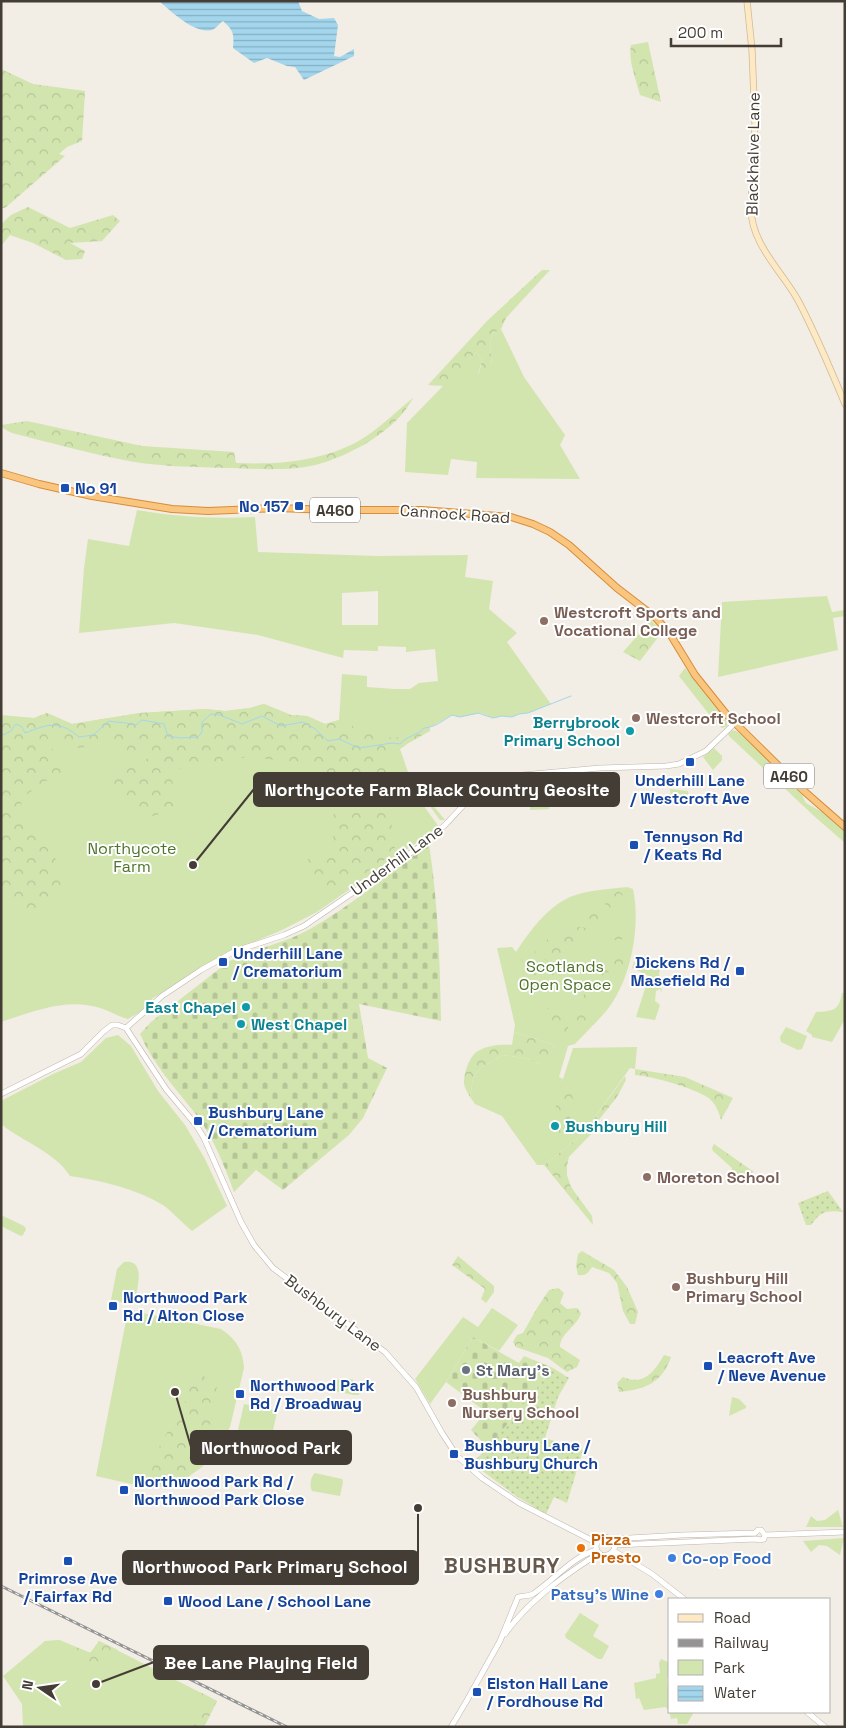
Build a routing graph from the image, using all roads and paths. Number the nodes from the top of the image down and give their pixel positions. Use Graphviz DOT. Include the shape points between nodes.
graph roads {
  1 [pos="747,1"];
  2 [pos="845,404"];
  3 [pos="1,473"];
  4 [pos="735,723"];
  5 [pos="845,827"];
  6 [pos="126,1028"];
  7 [pos="1,1094"];
  8 [pos="845,1532"];
  9 [pos="613,1542"];
  10 [pos="597,1543"];
  11 [pos="596,1550"];
  12 [pos="614,1551"];
  13 [pos="601,1555"];
  14 [pos="527,1597"];
  15 [pos="683,1598"];
  16 [pos="530,1604"];
  17 [pos="500,1641"];
  18 [pos="808,1713"];
  19 [pos="451,1727"];
  20 [pos="825,1727"];
  1 -- 2 [label="main road, Blackhalve Lane" via="755,123 752,222 762,247 799,303"];
  3 -- 4 [label="highway, Cannock Road / A460" via="82,494 172,509 422,510 524,520 569,545 656,618 702,685"];
  4 -- 5 [label="highway, Cannock Road / A460"];
  4 -- 6 [label="street, Underhill Lane" via="706,751 678,764 522,775 488,784 471,796 428,841 313,920 284,935 221,958 162,996"];
  6 -- 7 [label="street" via="112,1025 81,1054"];
  6 -- 10 [label="street, Bushbury Lane" via="166,1089 204,1138 241,1222 273,1268 390,1357 416,1388 457,1456 482,1478 512,1499"];
  8 -- 9 [label="street" via="765,1535 762,1540 756,1536"];
  9 -- 10 [label="street" via="603,1537"];
  9 -- 12 [label="street"];
  10 -- 11 [label="street"];
  11 -- 13 [label="street"];
  11 -- 14 [label="street"];
  12 -- 13 [label="street" via="608,1556"];
  12 -- 15 [label="street"];
  13 -- 16 [label="street" via="570,1572"];
  14 -- 16 [label="street"];
  14 -- 17 [label="street" via="517,1599"];
  16 -- 17 [label="street"];
  17 -- 19 [label="street"];
  18 -- 20 [label="street"];
}
